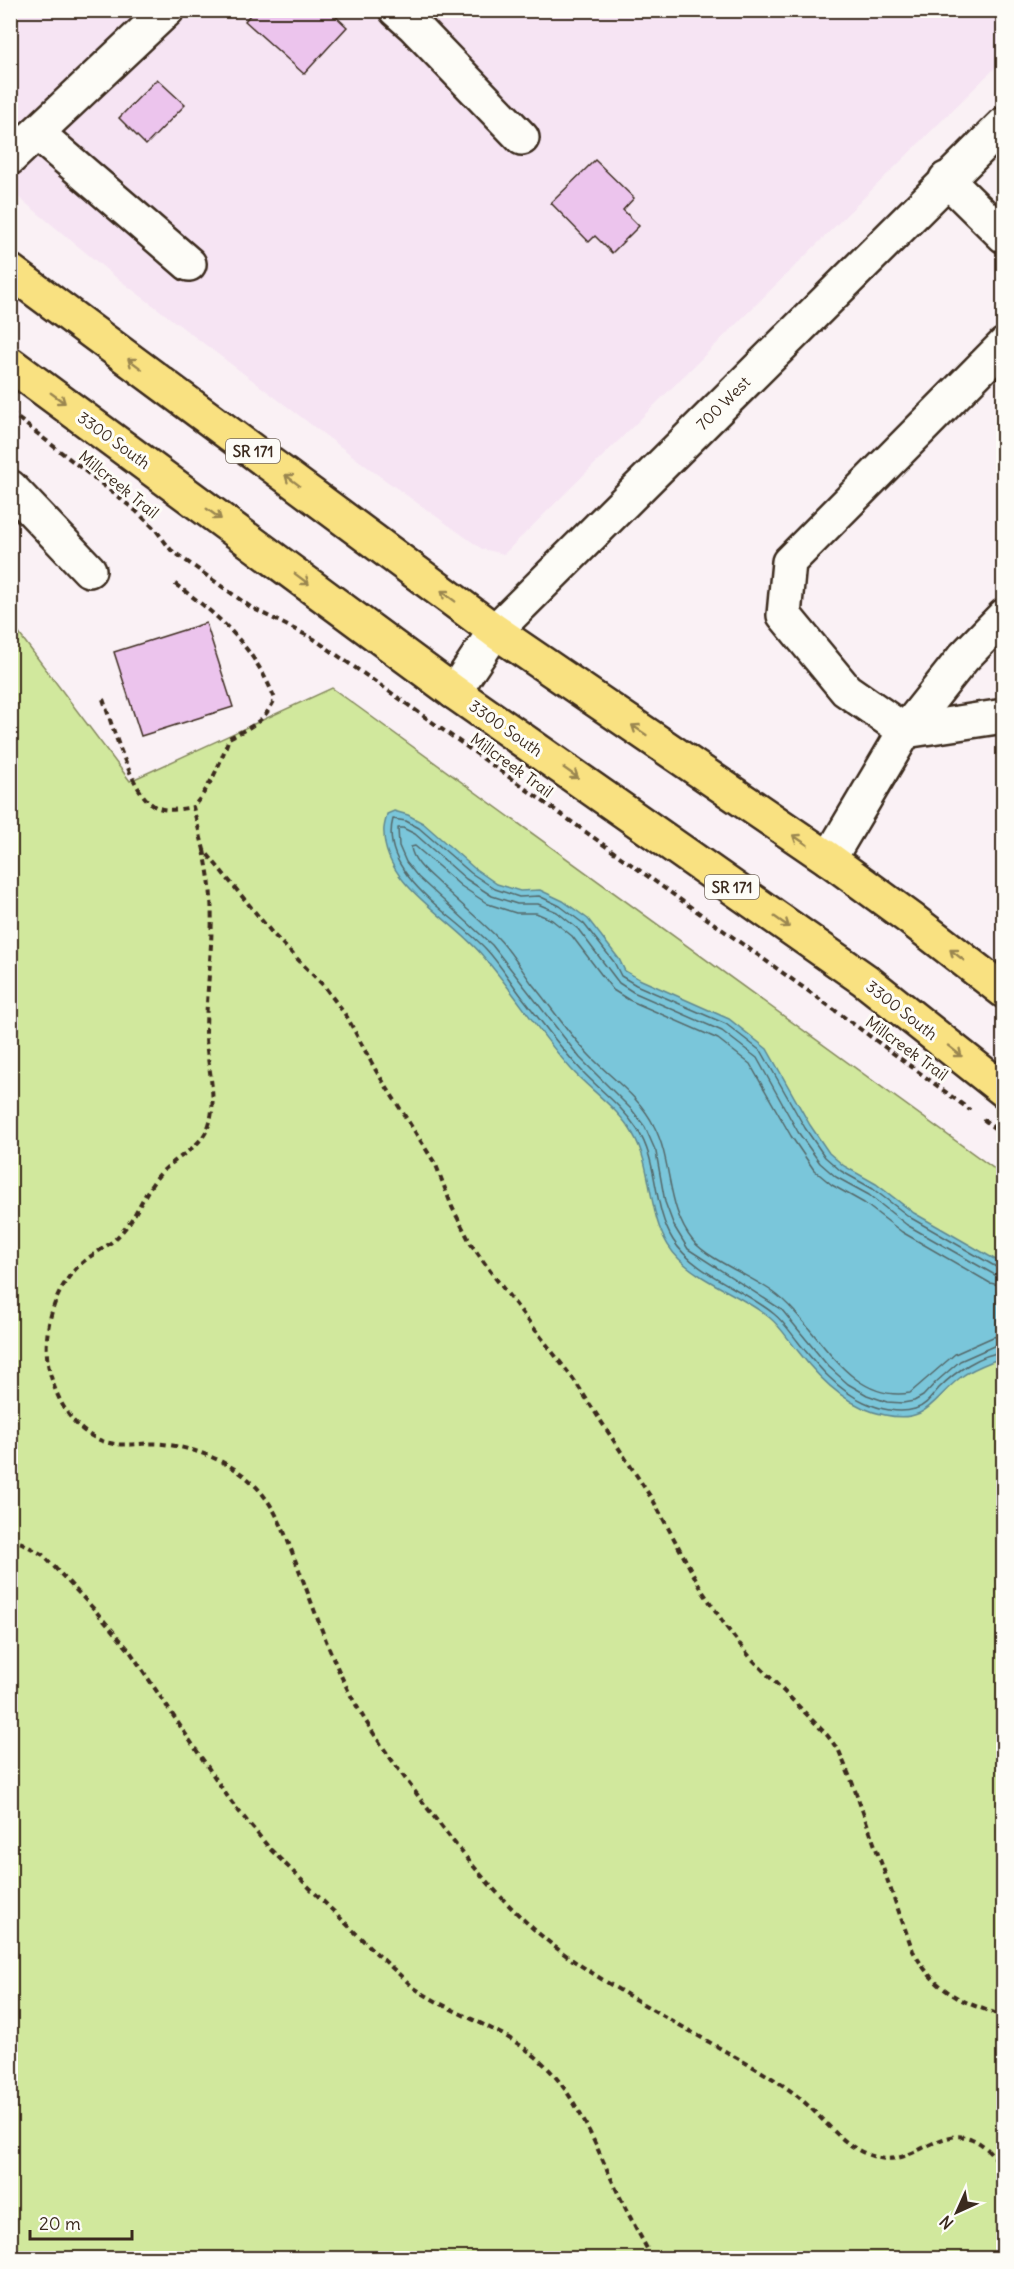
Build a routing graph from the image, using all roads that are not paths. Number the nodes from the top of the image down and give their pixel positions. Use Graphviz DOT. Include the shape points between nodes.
graph roads {
  1 [pos="167,10"];
  2 [pos="396,10"];
  3 [pos="1004,124"];
  4 [pos="37,133"];
  5 [pos="522,138"];
  6 [pos="10,158"];
  7 [pos="946,179"];
  8 [pos="1004,236"];
  9 [pos="189,264"];
  10 [pos="10,271"];
  11 [pos="1004,345"];
  12 [pos="10,364"];
  13 [pos="10,487"];
  14 [pos="90,570"];
  15 [pos="1004,616"];
  16 [pos="495,631"];
  17 [pos="454,692"];
  18 [pos="1004,716"];
  19 [pos="905,731"];
  20 [pos="829,859"];
  21 [pos="1004,991"];
  22 [pos="1004,1090"];
  1 -- 4 [label="street"];
  2 -- 5 [label="street"];
  3 -- 7 [label="street, 700 West"];
  4 -- 6 [label="street"];
  4 -- 9 [label="street"];
  7 -- 8 [label="street"];
  7 -- 16 [label="street, 700 West"];
  16 -- 10 [label="main road, SR 171, one-way"];
  11 -- 19 [label="street" via="789,562 784,615 846,690"];
  12 -- 17 [label="main road, 3300 South / SR 171, one-way"];
  13 -- 14 [label="street"];
  15 -- 19 [label="street" via="963,658"];
  16 -- 17 [label="street, 700 West"];
  20 -- 16 [label="main road, SR 171, one-way"];
  17 -- 22 [label="main road, 3300 South / SR 171, one-way" via="865,980"];
  18 -- 19 [label="street"];
  19 -- 20 [label="street"];
  21 -- 20 [label="main road, SR 171, one-way"];
}
